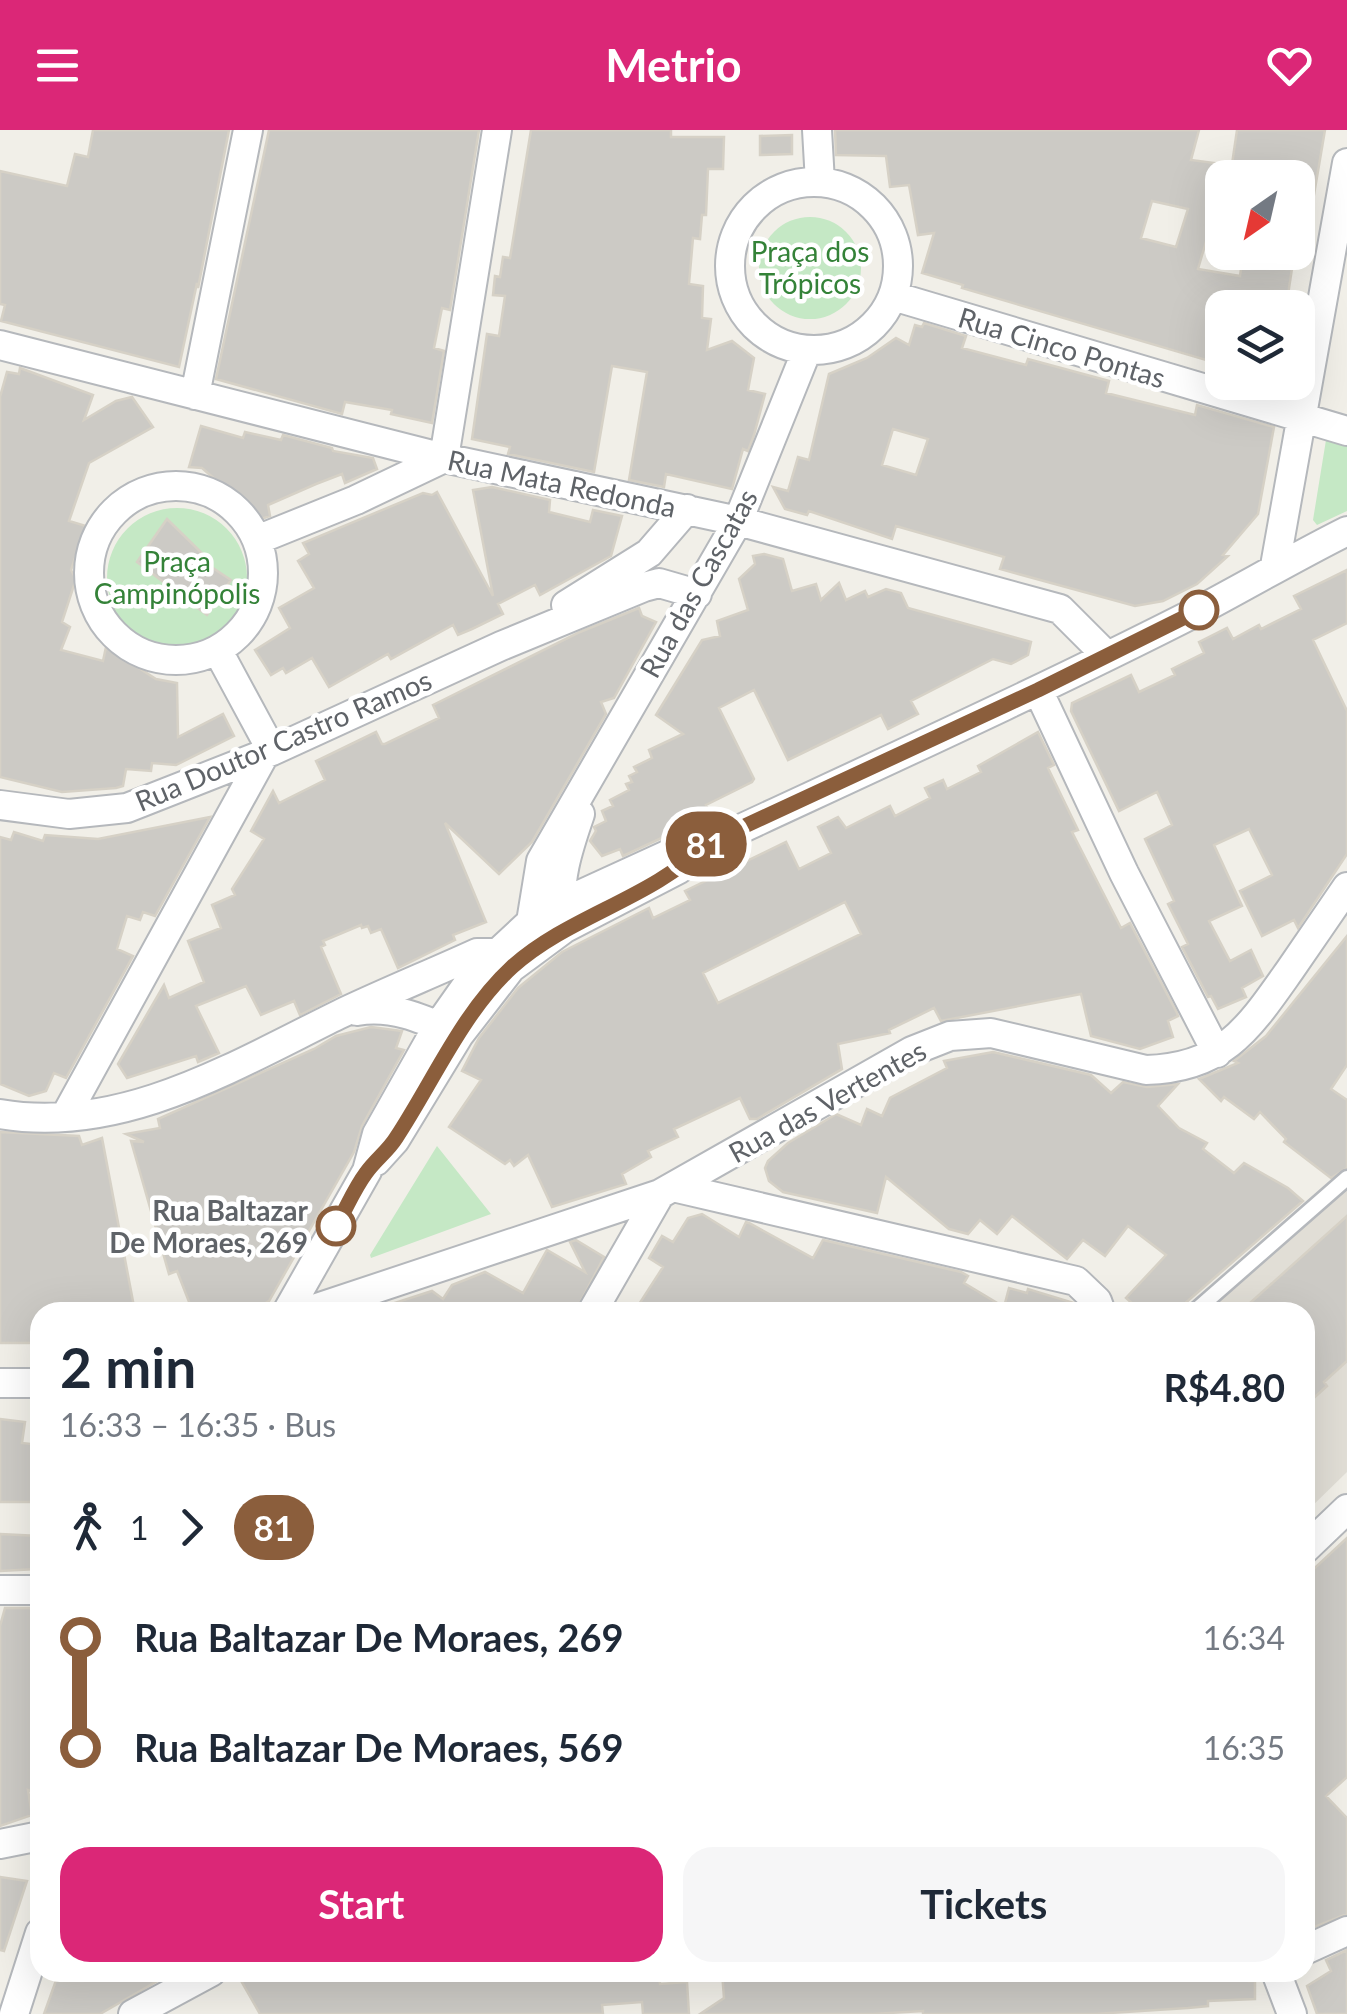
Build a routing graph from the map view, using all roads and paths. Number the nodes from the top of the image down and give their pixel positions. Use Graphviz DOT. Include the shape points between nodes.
graph roads {
  1 [pos="248,130"];
  2 [pos="497,130"];
  3 [pos="817,130"];
  4 [pos="1347,163"];
  5 [pos="820,182"];
  6 [pos="1339,260"];
  7 [pos="893,296"];
  8 [pos="0,345"];
  9 [pos="807,350"];
  10 [pos="195,395"];
  11 [pos="1302,418"];
  12 [pos="1347,431"];
  13 [pos="444,458"];
  14 [pos="687,508"];
  15 [pos="738,521"];
  16 [pos="1347,531"];
  17 [pos="258,540"];
  18 [pos="648,553"];
  19 [pos="1275,566"];
  20 [pos="659,584"];
  21 [pos="697,594"];
  22 [pos="501,646"];
  23 [pos="218,651"];
  24 [pos="1106,656"];
  25 [pos="1038,690"];
  26 [pos="268,753"];
  27 [pos="0,805"];
  28 [pos="1347,887"];
  29 [pos="549,925"];
  30 [pos="503,960"];
  31 [pos="341,1014"];
  32 [pos="448,1030"];
  33 [pos="1216,1054"];
  34 [pos="0,1114"];
  35 [pos="66,1115"];
  36 [pos="1347,1178"];
  37 [pos="666,1190"];
  38 [pos="293,1302"];
  39 [pos="335,1302"];
  40 [pos="598,1302"];
  41 [pos="1098,1302"];
  42 [pos="1205,1302"];
  43 [pos="0,1383"];
  44 [pos="30,1383"];
  45 [pos="1347,1508"];
  46 [pos="1315,1539"];
  47 [pos="0,1590"];
  48 [pos="30,1590"];
  49 [pos="30,1838"];
  50 [pos="0,1844"];
  51 [pos="1347,1930"];
  52 [pos="1315,1945"];
  53 [pos="30,1964"];
  54 [pos="192,1982"];
  55 [pos="1280,1982"];
  56 [pos="14,2014"];
  57 [pos="133,2014"];
  58 [pos="1292,2014"];
  1 -- 10 [label="street"];
  2 -- 13 [label="street"];
  3 -- 5 [label="street"];
  4 -- 6 [label="street"];
  5 -- 7 [label="street" via="846,188 886,222 896,247"];
  5 -- 9 [label="street" via="791,184 765,196 744,217 732,244 730,273 754,326"];
  6 -- 11 [label="street"];
  7 -- 9 [label="street" via="878,322 858,338"];
  7 -- 11 [label="street, Rua Cinco Pontas"];
  8 -- 10 [label="street, Rua Mata Redonda"];
  9 -- 15 [label="street, Rua das Cascatas"];
  10 -- 13 [label="street, Rua Mata Redonda"];
  11 -- 12 [label="street, Rua Cinco Pontas"];
  11 -- 19 [label="street"];
  13 -- 14 [label="street, Rua Mata Redonda"];
  13 -- 17 [label="street"];
  14 -- 15 [label="street, Rua Mata Redonda"];
  14 -- 18 [label="street, Rua Doutor Castro Ramos"];
  15 -- 21 [label="street, Rua das Cascatas"];
  15 -- 24 [label="street, Rua Mata Redonda" via="1060,609"];
  16 -- 19 [label="street"];
  17 -- 23 [label="street" via="264,565 254,615"];
  17 -- 23 [label="street" via="221,498 194,487 139,493 98,530 88,585 113,636 163,660"];
  18 -- 20 [label="street"];
  18 -- 22 [label="street, Rua Doutor Castro Ramos"];
  19 -- 24 [label="street"];
  20 -- 21 [label="street"];
  20 -- 22 [label="street, Rua Doutor Castro Ramos"];
  21 -- 29 [label="street, Rua das Cascatas" via="541,860"];
  22 -- 26 [label="street, Rua Doutor Castro Ramos"];
  23 -- 26 [label="street"];
  24 -- 25 [label="street"];
  25 -- 29 [label="street" via="706,844 678,850"];
  25 -- 33 [label="street"];
  26 -- 27 [label="street, Rua Doutor Castro Ramos" via="127,808 69,814"];
  26 -- 35 [label="street"];
  28 -- 33 [label="street, Rua das Vertentes" via="1248,1029"];
  29 -- 30 [label="street"];
  30 -- 31 [label="street" via="477,953"];
  30 -- 32 [label="street" via="458,995"];
  31 -- 32 [label="street" via="399,1011"];
  31 -- 35 [label="street" via="200,1084"];
  32 -- 38 [label="street" via="377,1134 367,1171"];
  33 -- 37 [label="street, Rua das Vertentes" via="1170,1070 1146,1070 991,1033 950,1036"];
  34 -- 35 [label="street"];
  36 -- 42 [label="lane"];
  37 -- 39 [label="street, Rua das Vertentes"];
  37 -- 40 [label="street"];
  37 -- 41 [label="street" via="1076,1282"];
  43 -- 44 [label="street"];
  45 -- 46 [label="street"];
  47 -- 48 [label="street"];
  49 -- 50 [label="street"];
  51 -- 52 [label="street"];
  53 -- 56 [label="street"];
  54 -- 57 [label="street"];
  55 -- 58 [label="street"];
}
